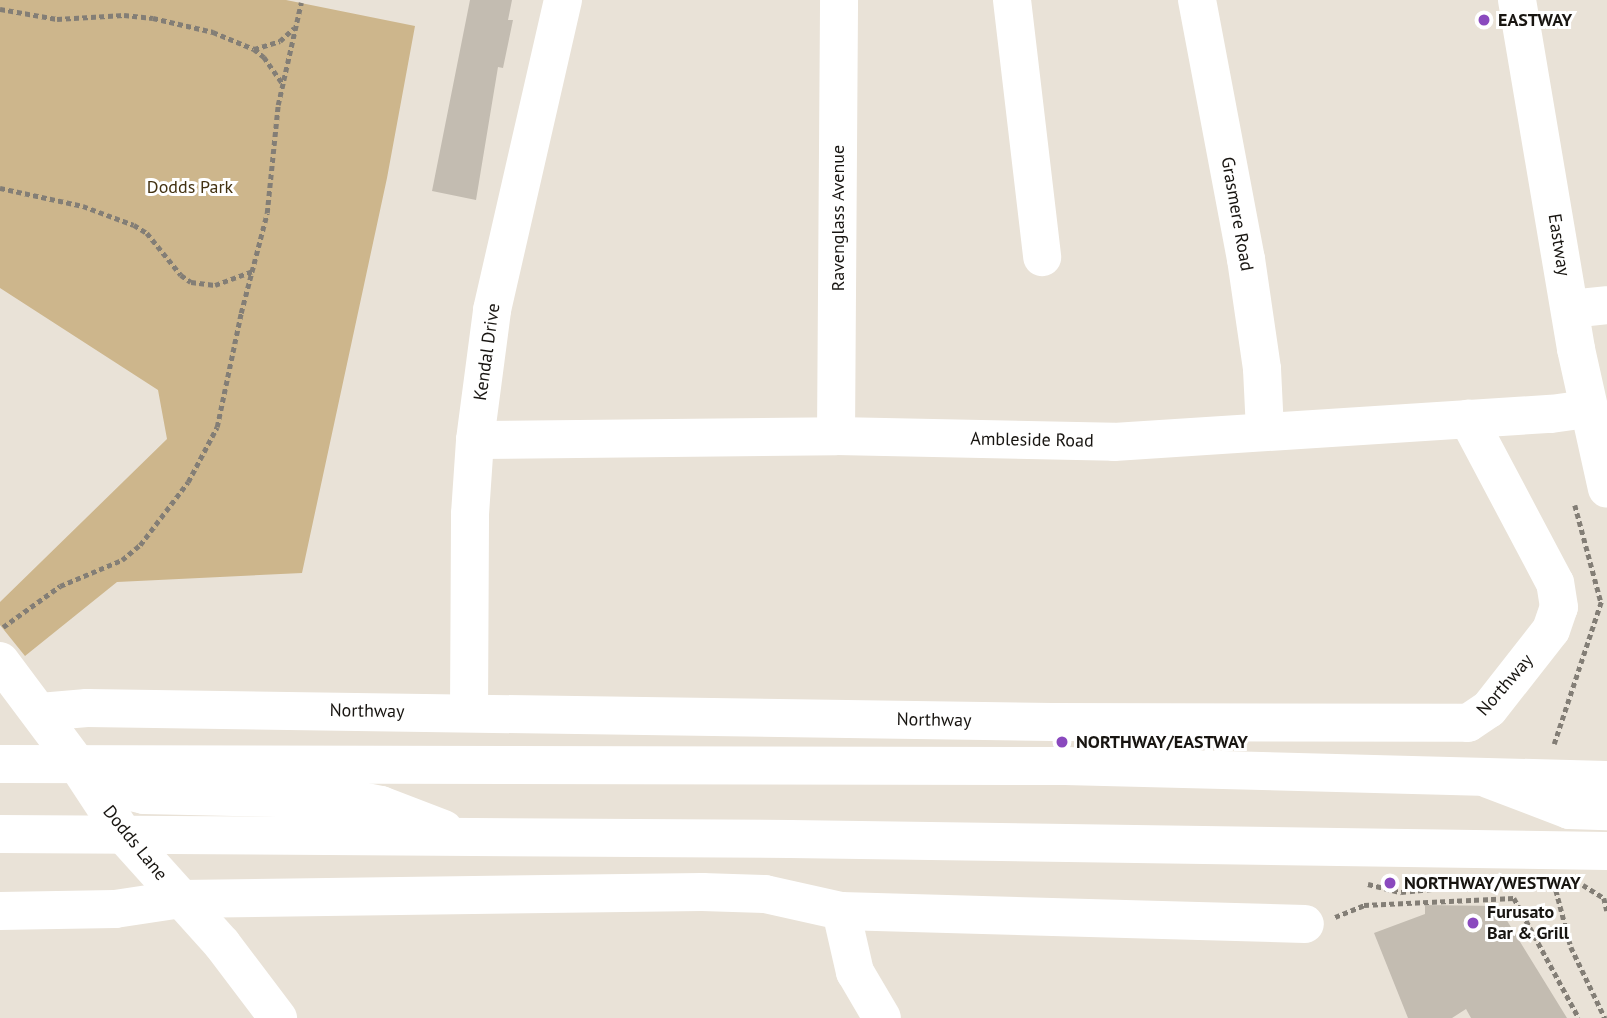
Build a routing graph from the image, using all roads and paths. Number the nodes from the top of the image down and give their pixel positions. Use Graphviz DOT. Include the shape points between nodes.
graph roads {
  1 [pos="563,0"];
  2 [pos="839,0"];
  3 [pos="1012,0"];
  4 [pos="1197,0"];
  5 [pos="1517,0"];
  6 [pos="301,3"];
  7 [pos="0,9"];
  8 [pos="297,24"];
  9 [pos="254,49"];
  10 [pos="283,85"];
  11 [pos="0,188"];
  12 [pos="1042,257"];
  13 [pos="253,271"];
  14 [pos="1607,305"];
  15 [pos="1570,309"];
  16 [pos="1587,409"];
  17 [pos="1468,419"];
  18 [pos="1265,430"];
  19 [pos="836,436"];
  20 [pos="475,440"];
  21 [pos="1607,489"];
  22 [pos="1601,602"];
  23 [pos="2,644"];
  24 [pos="40,712"];
  25 [pos="470,712"];
  26 [pos="1554,744"];
  27 [pos="0,764"];
  28 [pos="77,764"];
  29 [pos="1483,777"];
  30 [pos="1607,780"];
  31 [pos="1607,811"];
  32 [pos="0,834"];
  33 [pos="123,834"];
  34 [pos="466,838"];
  35 [pos="1607,851"];
  36 [pos="1359,882"];
  37 [pos="1572,883"];
  38 [pos="1467,885"];
  39 [pos="1556,890"];
  40 [pos="181,899"];
  41 [pos="0,911"];
  42 [pos="841,911"];
  43 [pos="1607,911"];
  44 [pos="1305,924"];
  45 [pos="278,1018"];
  46 [pos="881,1018"];
  47 [pos="1579,1018"];
  48 [pos="1605,1018"];
  1 -- 20 [label="main road, Kendal Drive" via="492,310"];
  2 -- 19 [label="main road, Ravenglass Avenue"];
  3 -- 12 [label="main road"];
  4 -- 18 [label="main road, Grasmere Road" via="1246,259 1262,369"];
  5 -- 15 [label="main road, Eastway"];
  6 -- 8 [label="path"];
  7 -- 9 [label="path" via="57,19 153,18 213,32"];
  8 -- 9 [label="path" via="280,41"];
  8 -- 10 [label="path"];
  9 -- 10 [label="path"];
  10 -- 13 [label="path" via="267,213"];
  11 -- 13 [label="path" via="83,206 134,225 147,233 191,282 215,285"];
  13 -- 23 [label="path" via="217,427 188,482 140,545 122,560 60,586"];
  14 -- 15 [label="main road"];
  15 -- 16 [label="main road, Eastway"];
  16 -- 17 [label="main road, Ambleside Road"];
  16 -- 21 [label="main road, Eastway"];
  17 -- 18 [label="main road, Ambleside Road"];
  17 -- 25 [label="main road, Northway" via="1555,583 1559,607 1550,630 1489,709 1468,723"];
  18 -- 19 [label="main road, Ambleside Road" via="1114,442"];
  19 -- 20 [label="main road, Ambleside Road"];
  20 -- 25 [label="main road, Kendal Drive" via="470,514"];
  22 -- 26 [label="path"];
  23 -- 24 [label="main road, Dodds Lane"];
  24 -- 25 [label="main road, Northway" via="88,708"];
  24 -- 28 [label="main road, Dodds Lane"];
  27 -- 28 [label="main road"];
  28 -- 29 [label="main road" via="1065,766"];
  28 -- 33 [label="main road, Dodds Lane"];
  28 -- 34 [label="main road" via="99,781 144,795 357,800"];
  29 -- 30 [label="main road"];
  29 -- 31 [label="main road" via="1569,810"];
  32 -- 33 [label="main road"];
  33 -- 34 [label="main road"];
  33 -- 40 [label="main road, Dodds Lane"];
  34 -- 35 [label="main road"];
  36 -- 38 [label="path" via="1401,892"];
  37 -- 43 [label="path" via="1604,898"];
  39 -- 48 [label="path" via="1571,947"];
  40 -- 41 [label="main road" via="115,909"];
  40 -- 42 [label="main road" via="702,892 765,894"];
  40 -- 45 [label="main road, Dodds Lane"];
  42 -- 44 [label="main road"];
  42 -- 46 [label="main road" via="855,972"];
  44 -- 47 [label="path" via="1317,925 1364,905 1514,898"];
}
